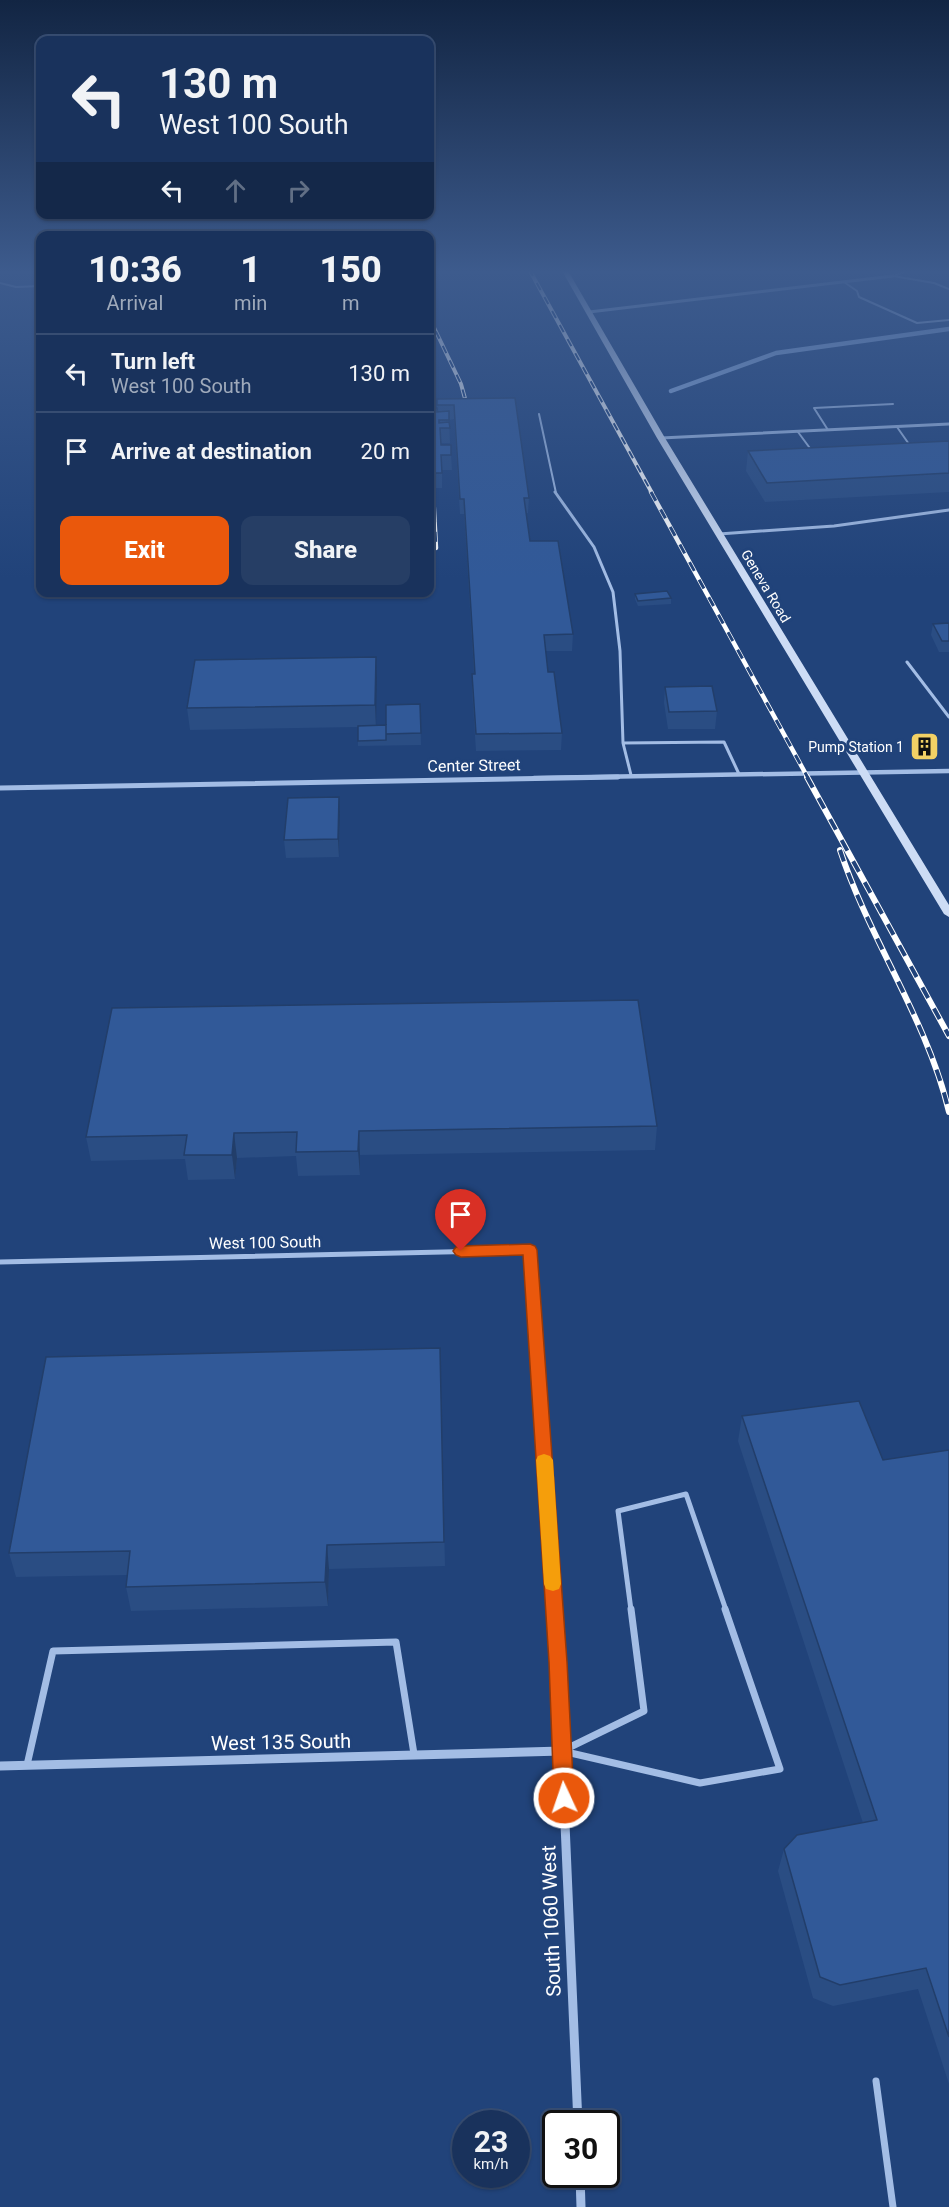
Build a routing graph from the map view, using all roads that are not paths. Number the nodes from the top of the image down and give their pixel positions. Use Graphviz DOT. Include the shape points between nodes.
graph roads {
  1 [pos="623,372"];
  2 [pos="893,404"];
  3 [pos="539,414"];
  4 [pos="949,424"];
  5 [pos="897,427"];
  6 [pos="828,430"];
  7 [pos="798,432"];
  8 [pos="661,438"];
  9 [pos="911,447"];
  10 [pos="921,447"];
  11 [pos="900,448"];
  12 [pos="803,454"];
  13 [pos="949,510"];
  14 [pos="719,534"];
  15 [pos="907,662"];
  16 [pos="949,717"];
  17 [pos="623,743"];
  18 [pos="862,771"];
  19 [pos="949,771"];
  20 [pos="739,774"];
  21 [pos="631,775"];
  22 [pos="0,788"];
  23 [pos="949,914"];
  24 [pos="530,1250"];
  25 [pos="0,1262"];
  26 [pos="558,1662"];
  27 [pos="562,1751"];
  28 [pos="414,1755"];
  29 [pos="27,1765"];
  30 [pos="0,1766"];
  31 [pos="876,2081"];
  32 [pos="577,2110"];
  33 [pos="580,2188"];
  34 [pos="581,2207"];
  35 [pos="893,2207"];
  1 -- 8 [label="main road, Geneva Road"];
  2 -- 6 [label="lane" via="814,408"];
  3 -- 17 [label="lane" via="554,490 594,547 614,592"];
  4 -- 5 [label="street"];
  5 -- 6 [label="street"];
  5 -- 9 [label="lane"];
  6 -- 7 [label="street"];
  7 -- 8 [label="street"];
  7 -- 12 [label="lane" via="814,453"];
  8 -- 14 [label="main road, Geneva Road"];
  9 -- 10 [label="lane"];
  9 -- 11 [label="lane"];
  13 -- 14 [label="lane" via="834,526"];
  14 -- 18 [label="main road, Geneva Road"];
  15 -- 16 [label="lane"];
  17 -- 20 [label="lane" via="724,741"];
  17 -- 21 [label="lane"];
  18 -- 19 [label="street, Center Street"];
  18 -- 20 [label="street, Center Street"];
  18 -- 23 [label="main road, Geneva Road"];
  20 -- 21 [label="street, Center Street"];
  21 -- 22 [label="street, Center Street"];
  24 -- 25 [label="lane, West 100 South"];
  24 -- 26 [label="lane, South 1060 West"];
  26 -- 27 [label="street, South 1060 West"];
  27 -- 27 [label="lane" via="700,1783 780,1769 686,1494 618,1511 644,1711"];
  27 -- 28 [label="street, West 135 South"];
  27 -- 32 [label="street, South 1060 West"];
  28 -- 29 [label="street, West 135 South"];
  28 -- 29 [label="lane" via="396,1642 53,1651"];
  29 -- 30 [label="street, West 135 South"];
  31 -- 35 [label="lane"];
  33 -- 34 [label="street"];
}
